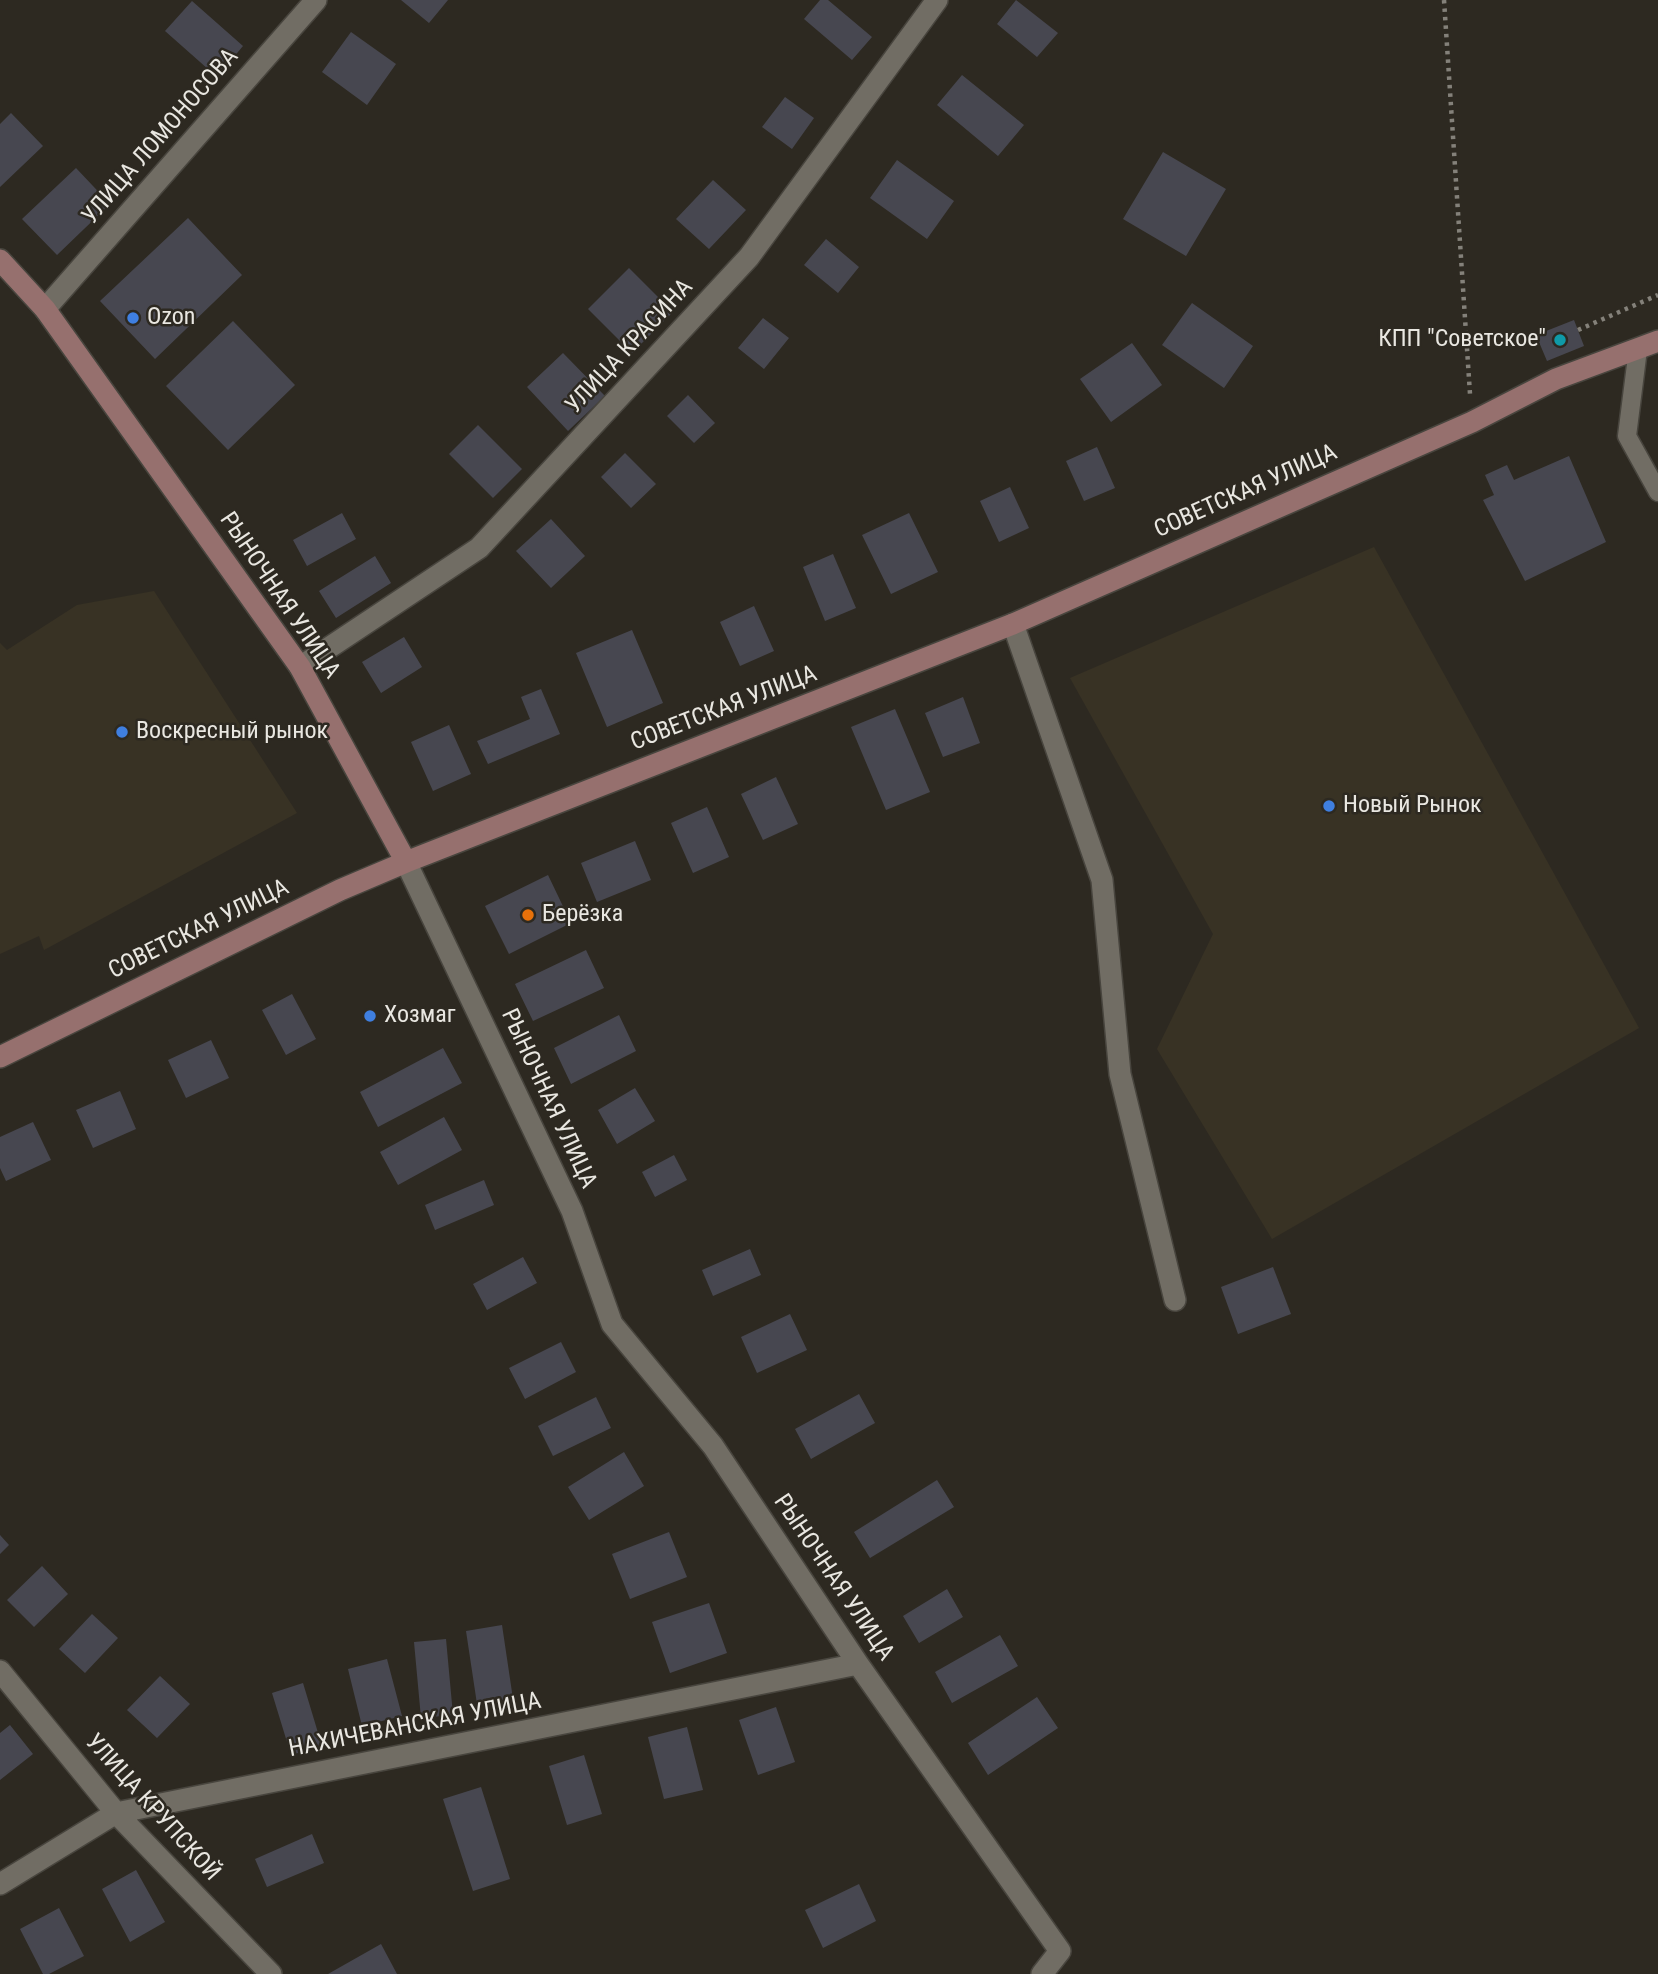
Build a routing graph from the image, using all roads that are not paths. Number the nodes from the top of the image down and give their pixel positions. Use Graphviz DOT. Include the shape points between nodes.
graph roads {
  1 [pos="316,0"];
  2 [pos="937,0"];
  3 [pos="0,260"];
  4 [pos="45,309"];
  5 [pos="1648,345"];
  6 [pos="1658,492"];
  7 [pos="1013,624"];
  8 [pos="300,667"];
  9 [pos="406,862"];
  10 [pos="0,1057"];
  11 [pos="1175,1300"];
  12 [pos="858,1664"];
  13 [pos="0,1671"];
  14 [pos="116,1813"];
  15 [pos="0,1884"];
  16 [pos="271,1974"];
  17 [pos="1042,1974"];
  1 -- 4 [label="street, УЛИЦА ЛОМОНОСОВА"];
  2 -- 8 [label="street, УЛИЦА КРАСИНА" via="749,257 479,548"];
  3 -- 4 [label="street, РЫНОЧНАЯ УЛИЦА"];
  4 -- 8 [label="street, РЫНОЧНАЯ УЛИЦА"];
  5 -- 6 [label="lane" via="1627,436"];
  5 -- 7 [label="street, СОВЕТСКАЯ УЛИЦА" via="1556,379 1472,422"];
  7 -- 9 [label="street, СОВЕТСКАЯ УЛИЦА"];
  7 -- 11 [label="street" via="1102,880 1120,1074"];
  8 -- 9 [label="street, РЫНОЧНАЯ УЛИЦА"];
  9 -- 10 [label="street, СОВЕТСКАЯ УЛИЦА"];
  9 -- 12 [label="street, РЫНОЧНАЯ УЛИЦА" via="572,1211 612,1324 713,1446"];
  12 -- 14 [label="street, НАХИЧЕВАНСКАЯ УЛИЦА"];
  12 -- 17 [label="street, РЫНОЧНАЯ УЛИЦА" via="1060,1951"];
  13 -- 14 [label="street, УЛИЦА КРУПСКОЙ"];
  14 -- 15 [label="street, НАХИЧЕВАНСКАЯ УЛИЦА"];
  14 -- 16 [label="street, УЛИЦА КРУПСКОЙ"];
}
